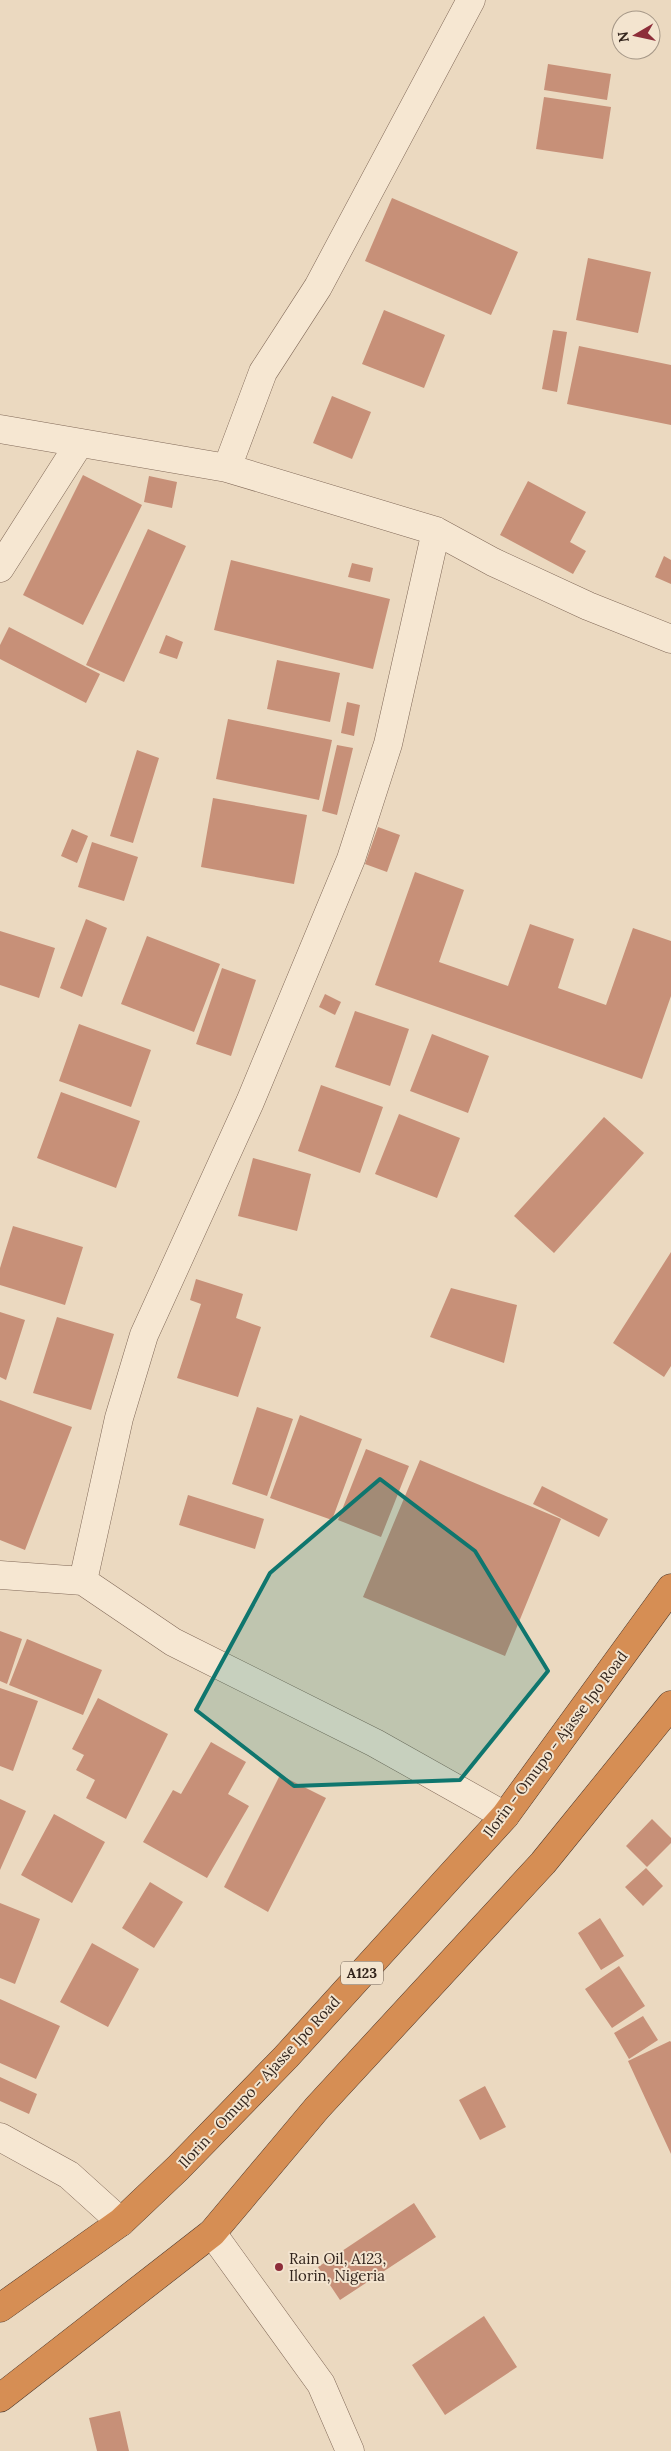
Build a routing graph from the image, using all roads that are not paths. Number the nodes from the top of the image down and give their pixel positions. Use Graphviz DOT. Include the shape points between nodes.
graph roads {
  1 [pos="471,0"];
  2 [pos="0,429"];
  3 [pos="79,444"];
  4 [pos="226,468"];
  5 [pos="436,531"];
  6 [pos="0,568"];
  7 [pos="671,640"];
  8 [pos="0,1575"];
  9 [pos="83,1581"];
  10 [pos="671,1588"];
  11 [pos="671,1706"];
  12 [pos="505,1816"];
  13 [pos="0,2137"];
  14 [pos="121,2222"];
  15 [pos="212,2233"];
  16 [pos="0,2308"];
  17 [pos="0,2398"];
  18 [pos="350,2451"];
  1 -- 4 [label="street" via="318,287 263,372"];
  2 -- 3 [label="street"];
  3 -- 4 [label="street"];
  3 -- 6 [label="street"];
  4 -- 5 [label="street"];
  5 -- 7 [label="street" via="493,562"];
  5 -- 9 [label="street" via="388,744 351,859 250,1102 144,1335 119,1418"];
  8 -- 9 [label="street"];
  9 -- 12 [label="street" via="174,1642 375,1743"];
  10 -- 12 [label="highway, Ilorin - Omupo - Ajasse Ipo Road / A123"];
  11 -- 15 [label="highway" via="543,1863 318,2108"];
  12 -- 14 [label="highway, Ilorin - Omupo - Ajasse Ipo Road / A123" via="286,2057"];
  13 -- 14 [label="street" via="70,2175"];
  14 -- 16 [label="highway, Ilorin - Omupo - Ajasse Ipo Road / A123"];
  15 -- 17 [label="highway"];
  15 -- 18 [label="street" via="321,2384"];
}
